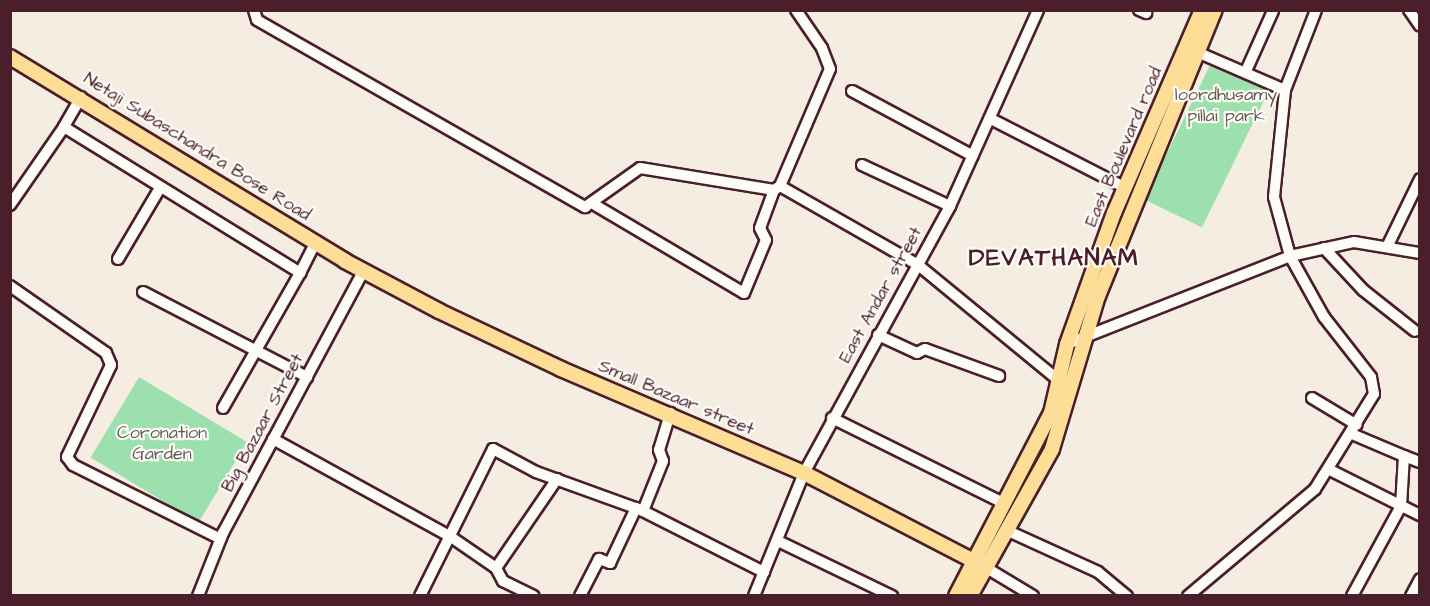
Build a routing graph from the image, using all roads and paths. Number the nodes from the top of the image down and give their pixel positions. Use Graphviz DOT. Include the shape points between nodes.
graph roads {
  1 [pos="254,10"];
  2 [pos="796,10"];
  3 [pos="1202,10"];
  4 [pos="1215,10"];
  5 [pos="1316,10"];
  6 [pos="1409,10"];
  7 [pos="1273,11"];
  8 [pos="1034,12"];
  9 [pos="1419,26"];
  10 [pos="1197,52"];
  11 [pos="10,57"];
  12 [pos="1246,71"];
  13 [pos="1285,90"];
  14 [pos="852,91"];
  15 [pos="81,97"];
  16 [pos="991,119"];
  17 [pos="64,127"];
  18 [pos="973,156"];
  19 [pos="862,165"];
  20 [pos="1419,179"];
  21 [pos="160,188"];
  22 [pos="777,188"];
  23 [pos="1126,188"];
  24 [pos="10,205"];
  25 [pos="595,205"];
  26 [pos="950,206"];
  27 [pos="316,242"];
  28 [pos="1388,245"];
  29 [pos="1324,248"];
  30 [pos="1419,253"];
  31 [pos="1290,256"];
  32 [pos="118,259"];
  33 [pos="917,264"];
  34 [pos="364,270"];
  35 [pos="300,273"];
  36 [pos="10,286"];
  37 [pos="143,292"];
  38 [pos="1415,331"];
  39 [pos="878,335"];
  40 [pos="1084,336"];
  41 [pos="1067,344"];
  42 [pos="254,350"];
  43 [pos="999,376"];
  44 [pos="307,377"];
  45 [pos="1058,380"];
  46 [pos="1312,398"];
  47 [pos="223,408"];
  48 [pos="670,413"];
  49 [pos="832,418"];
  50 [pos="1354,430"];
  51 [pos="273,439"];
  52 [pos="1404,456"];
  53 [pos="1419,462"];
  54 [pos="1330,470"];
  55 [pos="804,473"];
  56 [pos="557,479"];
  57 [pos="1005,504"];
  58 [pos="1401,506"];
  59 [pos="640,510"];
  60 [pos="1419,515"];
  61 [pos="1006,530"];
  62 [pos="451,537"];
  63 [pos="221,539"];
  64 [pos="778,542"];
  65 [pos="980,564"];
  66 [pos="496,568"];
  67 [pos="764,572"];
  68 [pos="1419,579"];
  69 [pos="198,596"];
  70 [pos="420,596"];
  71 [pos="534,596"];
  72 [pos="580,596"];
  73 [pos="754,596"];
  74 [pos="891,596"];
  75 [pos="956,596"];
  76 [pos="970,596"];
  77 [pos="1033,596"];
  78 [pos="1127,596"];
  79 [pos="1188,596"];
  80 [pos="1352,596"];
  81 [pos="1411,596"];
  1 -- 25 [label="street" via="257,20 486,152 585,207"];
  2 -- 22 [label="street" via="822,48 830,69"];
  3 -- 23 [label="main road, East Boulevard road"];
  4 -- 10 [label="main road"];
  5 -- 13 [label="street"];
  6 -- 9 [label="street"];
  7 -- 12 [label="street"];
  8 -- 16 [label="street, East Andar street"];
  10 -- 12 [label="street"];
  10 -- 40 [label="main road"];
  11 -- 15 [label="main road, Netaji Subaschandra Bose Road"];
  12 -- 13 [label="street"];
  13 -- 31 [label="street" via="1273,186"];
  14 -- 18 [label="street"];
  15 -- 17 [label="street"];
  15 -- 27 [label="main road, Netaji Subaschandra Bose Road"];
  16 -- 18 [label="street, East Andar street"];
  16 -- 23 [label="street"];
  17 -- 21 [label="street"];
  17 -- 24 [label="street"];
  18 -- 26 [label="street, East Andar street"];
  19 -- 26 [label="street"];
  20 -- 28 [label="street"];
  21 -- 32 [label="street"];
  21 -- 35 [label="street"];
  22 -- 25 [label="street" via="640,168"];
  22 -- 25 [label="street" via="760,228 766,240 744,293"];
  22 -- 33 [label="street"];
  23 -- 41 [label="main road, East Boulevard road"];
  26 -- 33 [label="street, East Andar street"];
  27 -- 34 [label="main road, Netaji Subaschandra Bose Road"];
  27 -- 35 [label="street"];
  28 -- 29 [label="street" via="1354,242"];
  28 -- 30 [label="street"];
  29 -- 31 [label="street"];
  29 -- 38 [label="street" via="1363,290"];
  31 -- 40 [label="street"];
  31 -- 50 [label="street" via="1324,317 1372,380 1372,400"];
  33 -- 39 [label="street, East Andar street"];
  33 -- 45 [label="street"];
  34 -- 44 [label="street, Big Bazaar Street"];
  34 -- 48 [label="main road, Small Bazaar street" via="561,369"];
  35 -- 42 [label="street"];
  36 -- 63 [label="street" via="106,353 111,364 67,457 73,465"];
  37 -- 42 [label="street"];
  39 -- 43 [label="street" via="917,353 925,349"];
  39 -- 49 [label="street, East Andar street"];
  40 -- 41 [label="street"];
  40 -- 61 [label="main road" via="1052,449"];
  41 -- 45 [label="main road, East Boulevard road"];
  42 -- 44 [label="street"];
  42 -- 47 [label="street"];
  44 -- 51 [label="street, Big Bazaar Street"];
  45 -- 57 [label="main road, East Boulevard road" via="1051,413"];
  46 -- 50 [label="street"];
  48 -- 55 [label="main road, Small Bazaar street"];
  48 -- 59 [label="street" via="659,450 663,461"];
  49 -- 55 [label="street, East Andar street"];
  49 -- 57 [label="street"];
  50 -- 52 [label="street"];
  50 -- 54 [label="street"];
  51 -- 62 [label="street"];
  51 -- 63 [label="street, Big Bazaar Street"];
  52 -- 53 [label="street"];
  52 -- 58 [label="street"];
  54 -- 58 [label="street"];
  54 -- 79 [label="street" via="1315,489"];
  55 -- 64 [label="street, East Andar street"];
  55 -- 65 [label="main road, Small Bazaar street"];
  56 -- 59 [label="street"];
  56 -- 62 [label="street" via="490,450"];
  56 -- 66 [label="street"];
  57 -- 65 [label="main road, East Boulevard road"];
  58 -- 60 [label="street"];
  58 -- 80 [label="street"];
  59 -- 67 [label="street"];
  59 -- 72 [label="street" via="610,563 599,559"];
  61 -- 65 [label="main road"];
  61 -- 78 [label="street" via="1098,572"];
  62 -- 66 [label="street"];
  62 -- 70 [label="street"];
  63 -- 69 [label="street, Big Bazaar Street"];
  64 -- 67 [label="street, East Andar street"];
  64 -- 74 [label="street"];
  65 -- 75 [label="main road, East Boulevard road"];
  65 -- 76 [label="main road"];
  65 -- 77 [label="street"];
  66 -- 71 [label="street" via="503,581"];
  67 -- 73 [label="street, East Andar street"];
  68 -- 81 [label="street"];
}
